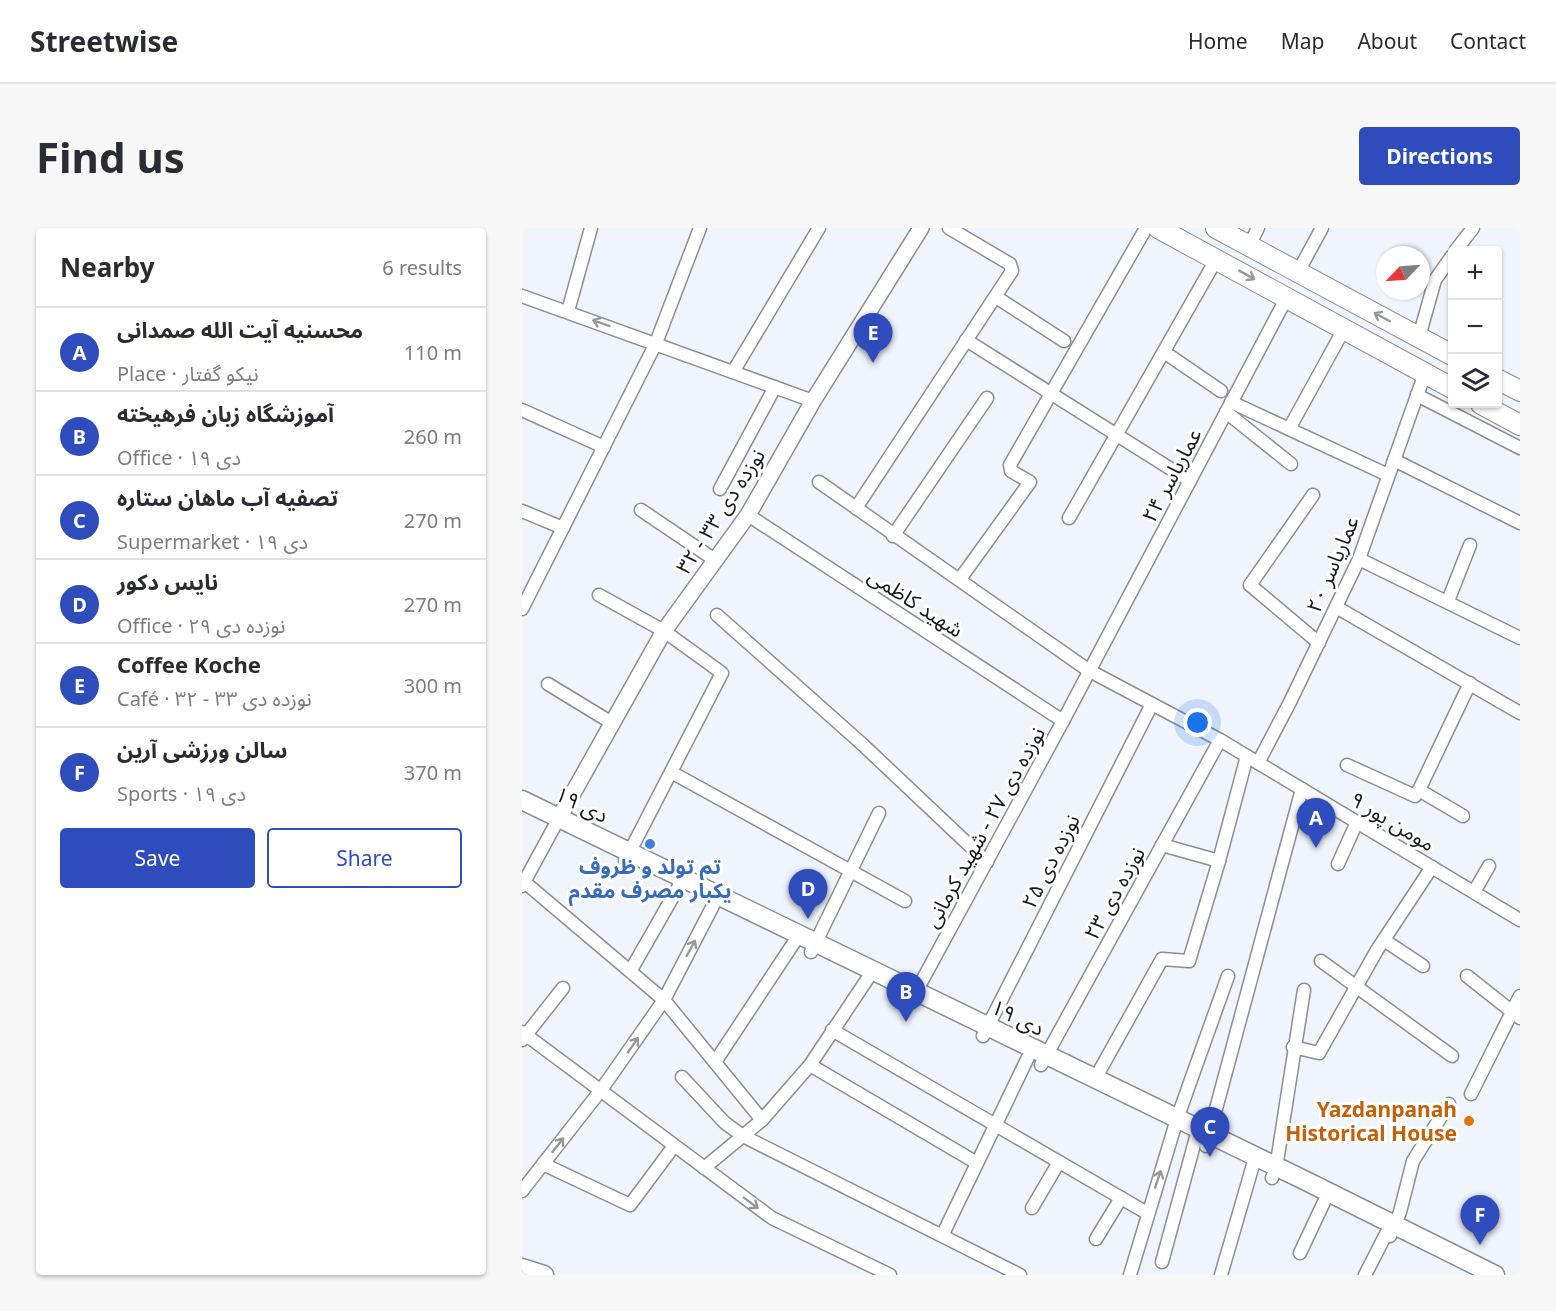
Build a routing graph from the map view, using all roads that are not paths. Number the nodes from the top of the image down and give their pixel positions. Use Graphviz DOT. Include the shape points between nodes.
graph roads {
  1 [pos="591,228"];
  2 [pos="700,228"];
  3 [pos="819,228"];
  4 [pos="921,228"];
  5 [pos="949,228"];
  6 [pos="1146,228"];
  7 [pos="1158,228"];
  8 [pos="1216,228"];
  9 [pos="1322,228"];
  10 [pos="1473,228"];
  11 [pos="1253,237"];
  12 [pos="1459,246"];
  13 [pos="1217,258"];
  14 [pos="1448,262"];
  15 [pos="1298,272"];
  16 [pos="522,296"];
  17 [pos="996,297"];
  18 [pos="1287,297"];
  19 [pos="568,311"];
  20 [pos="1344,329"];
  21 [pos="1419,337"];
  22 [pos="966,340"];
  23 [pos="1064,341"];
  24 [pos="656,344"];
  25 [pos="1164,352"];
  26 [pos="1450,354"];
  27 [pos="733,372"];
  28 [pos="1425,373"];
  29 [pos="1502,382"];
  30 [pos="1448,386"];
  31 [pos="775,387"];
  32 [pos="1221,391"];
  33 [pos="1520,391"];
  34 [pos="1417,394"];
  35 [pos="1051,395"];
  36 [pos="987,398"];
  37 [pos="813,401"];
  38 [pos="1228,407"];
  39 [pos="1488,408"];
  40 [pos="522,410"];
  41 [pos="1520,425"];
  42 [pos="1289,429"];
  43 [pos="1116,435"];
  44 [pos="604,447"];
  45 [pos="1520,448"];
  46 [pos="1394,460"];
  47 [pos="1291,464"];
  48 [pos="1388,475"];
  49 [pos="1190,481"];
  50 [pos="819,482"];
  51 [pos="720,489"];
  52 [pos="1313,495"];
  53 [pos="856,508"];
  54 [pos="641,510"];
  55 [pos="522,511"];
  56 [pos="748,515"];
  57 [pos="1069,518"];
  58 [pos="1520,523"];
  59 [pos="563,528"];
  60 [pos="893,536"];
  61 [pos="1470,544"];
  62 [pos="1359,559"];
  63 [pos="715,560"];
  64 [pos="960,579"];
  65 [pos="599,594"];
  66 [pos="1448,601"];
  67 [pos="1336,607"];
  68 [pos="522,609"];
  69 [pos="717,615"];
  70 [pos="664,631"];
  71 [pos="1520,638"];
  72 [pos="1319,644"];
  73 [pos="1088,670"];
  74 [pos="1470,683"];
  75 [pos="548,684"];
  76 [pos="1152,704"];
  77 [pos="1520,713"];
  78 [pos="1063,721"];
  79 [pos="612,723"];
  80 [pos="1220,740"];
  81 [pos="1252,759"];
  82 [pos="1347,765"];
  83 [pos="671,772"];
  84 [pos="1302,789"];
  85 [pos="1419,790"];
  86 [pos="522,800"];
  87 [pos="522,810"];
  88 [pos="879,813"];
  89 [pos="1463,816"];
  90 [pos="557,822"];
  91 [pos="1357,822"];
  92 [pos="1162,845"];
  93 [pos="627,857"];
  94 [pos="1219,861"];
  95 [pos="987,862"];
  96 [pos="1338,864"];
  97 [pos="1489,866"];
  98 [pos="1432,867"];
  99 [pos="849,872"];
  100 [pos="523,883"];
  101 [pos="681,883"];
  102 [pos="1474,892"];
  103 [pos="716,900"];
  104 [pos="905,902"];
  105 [pos="1520,920"];
  106 [pos="796,939"];
  107 [pos="1384,940"];
  108 [pos="814,948"];
  109 [pos="1321,961"];
  110 [pos="1423,966"];
  111 [pos="631,970"];
  112 [pos="1228,976"];
  113 [pos="1467,976"];
  114 [pos="870,977"];
  115 [pos="1357,985"];
  116 [pos="563,988"];
  117 [pos="1304,990"];
  118 [pos="1520,996"];
  119 [pos="913,997"];
  120 [pos="664,1000"];
  121 [pos="1516,1016"];
  122 [pos="832,1030"];
  123 [pos="985,1032"];
  124 [pos="523,1035"];
  125 [pos="1293,1047"];
  126 [pos="1452,1056"];
  127 [pos="1037,1057"];
  128 [pos="715,1062"];
  129 [pos="810,1065"];
  130 [pos="682,1077"];
  131 [pos="1095,1079"];
  132 [pos="601,1090"];
  133 [pos="1471,1095"];
  134 [pos="1449,1104"];
  135 [pos="762,1120"];
  136 [pos="1175,1125"];
  137 [pos="995,1126"];
  138 [pos="743,1136"];
  139 [pos="1202,1138"];
  140 [pos="674,1146"];
  141 [pos="1059,1162"];
  142 [pos="977,1163"];
  143 [pos="1253,1163"];
  144 [pos="543,1164"];
  145 [pos="705,1168"];
  146 [pos="1274,1173"];
  147 [pos="522,1191"];
  148 [pos="1121,1198"];
  149 [pos="1324,1202"];
  150 [pos="1032,1208"];
  151 [pos="1147,1213"];
  152 [pos="1391,1232"];
  153 [pos="943,1234"];
  154 [pos="1096,1239"];
  155 [pos="1300,1253"];
  156 [pos="1162,1262"];
  157 [pos="522,1268"];
  158 [pos="544,1275"];
  159 [pos="891,1275"];
  160 [pos="1020,1275"];
  161 [pos="1130,1275"];
  162 [pos="1221,1275"];
  163 [pos="1365,1275"];
  164 [pos="1470,1275"];
  165 [pos="1495,1275"];
  1 -- 19 [label="street"];
  2 -- 24 [label="street"];
  3 -- 27 [label="street"];
  4 -- 37 [label="street, ۳۲ - نوزده دی ۳۳"];
  5 -- 17 [label="street" via="1013,267"];
  6 -- 35 [label="street"];
  7 -- 13 [label="main road"];
  8 -- 11 [label="main road"];
  9 -- 15 [label="street"];
  10 -- 12 [label="street"];
  11 -- 15 [label="main road"];
  13 -- 18 [label="main road, one-way"];
  13 -- 25 [label="street"];
  14 -- 21 [label="street" via="1435,280"];
  21 -- 15 [label="main road, one-way"];
  16 -- 19 [label="street"];
  17 -- 22 [label="street"];
  17 -- 23 [label="street"];
  18 -- 20 [label="main road"];
  18 -- 38 [label="street, عماریاسر ۲۴"];
  24 -- 19 [label="street, one-way"];
  20 -- 28 [label="main road"];
  20 -- 42 [label="street"];
  21 -- 26 [label="main road"];
  22 -- 35 [label="street"];
  22 -- 53 [label="street"];
  24 -- 27 [label="street"];
  24 -- 44 [label="street"];
  25 -- 32 [label="street"];
  25 -- 43 [label="street"];
  27 -- 31 [label="street"];
  28 -- 30 [label="main road"];
  28 -- 34 [label="street, عماریاسر ۲۰"];
  29 -- 33 [label="main road"];
  31 -- 37 [label="street"];
  31 -- 51 [label="street"];
  34 -- 45 [label="street"];
  34 -- 46 [label="street, عماریاسر ۲۰"];
  35 -- 43 [label="street"];
  35 -- 64 [label="street" via="1009,468 1030,482"];
  36 -- 60 [label="street"];
  37 -- 56 [label="street, ۳۲ - نوزده دی ۳۳"];
  38 -- 42 [label="street"];
  38 -- 47 [label="street"];
  38 -- 49 [label="street, عماریاسر ۲۴"];
  39 -- 41 [label="main road"];
  40 -- 44 [label="street"];
  42 -- 48 [label="street"];
  43 -- 49 [label="street"];
  43 -- 57 [label="street"];
  44 -- 59 [label="street"];
  46 -- 48 [label="street, عماریاسر ۲۰"];
  46 -- 58 [label="street"];
  48 -- 62 [label="street, عماریاسر ۲۰"];
  49 -- 73 [label="street, عماریاسر ۲۴"];
  50 -- 53 [label="street, مومن پور ۹"];
  52 -- 72 [label="street" via="1250,585"];
  53 -- 60 [label="street, مومن پور ۹"];
  54 -- 63 [label="street"];
  55 -- 59 [label="street"];
  56 -- 63 [label="street, ۳۲ - نوزده دی ۳۳"];
  56 -- 78 [label="street, شهید کاظمی"];
  59 -- 68 [label="street"];
  60 -- 64 [label="street, مومن پور ۹"];
  61 -- 66 [label="street"];
  62 -- 66 [label="street"];
  62 -- 67 [label="street, عماریاسر ۲۰"];
  63 -- 70 [label="street, ۳۲ - نوزده دی ۳۳"];
  64 -- 73 [label="street, مومن پور ۹"];
  65 -- 70 [label="street"];
  66 -- 71 [label="street"];
  67 -- 72 [label="street, عماریاسر ۲۰"];
  67 -- 74 [label="street"];
  69 -- 95 [label="street"];
  70 -- 79 [label="street, ۳۲ - نوزده دی ۳۳"];
  70 -- 83 [label="street" via="722,673"];
  72 -- 81 [label="street, عماریاسر ۲۰"];
  73 -- 76 [label="street, مومن پور ۹"];
  73 -- 78 [label="street, نوزده دی ۲۷ - شهید کرمانی"];
  74 -- 77 [label="street"];
  74 -- 85 [label="street"];
  75 -- 79 [label="street"];
  76 -- 80 [label="street, مومن پور ۹"];
  76 -- 123 [label="street, نوزده دی ۲۵"];
  78 -- 95 [label="street, نوزده دی ۲۷ - شهید کرمانی"];
  79 -- 90 [label="street, ۳۲ - نوزده دی ۳۳"];
  80 -- 81 [label="street, مومن پور ۹"];
  80 -- 92 [label="street, نوزده دی ۲۳"];
  81 -- 84 [label="street, مومن پور ۹"];
  81 -- 94 [label="street, عماریاسر ۲۰"];
  82 -- 85 [label="street" via="1415,796"];
  83 -- 93 [label="street"];
  83 -- 99 [label="street"];
  84 -- 91 [label="street, مومن پور ۹"];
  84 -- 139 [label="street"];
  85 -- 89 [label="street"];
  86 -- 90 [label="main road, ۱۹ دی"];
  87 -- 90 [label="main road, ۱۹ دی"];
  88 -- 99 [label="street"];
  90 -- 93 [label="main road, ۱۹ دی"];
  90 -- 100 [label="street"];
  91 -- 96 [label="street"];
  91 -- 98 [label="street, مومن پور ۹"];
  92 -- 94 [label="street"];
  92 -- 127 [label="street, نوزده دی ۲۳"];
  93 -- 101 [label="main road, ۱۹ دی"];
  94 -- 131 [label="street, عماریاسر ۲۰" via="1189,961 1162,959"];
  95 -- 119 [label="street, نوزده دی ۲۷ - شهید کرمانی"];
  97 -- 102 [label="street"];
  98 -- 102 [label="street, مومن پور ۹"];
  98 -- 107 [label="street"];
  99 -- 104 [label="street"];
  99 -- 108 [label="street"];
  100 -- 111 [label="street"];
  101 -- 103 [label="main road, ۱۹ دی"];
  101 -- 111 [label="street"];
  102 -- 105 [label="street, مومن پور ۹"];
  103 -- 106 [label="main road, ۱۹ دی"];
  120 -- 103 [label="street, one-way"];
  106 -- 108 [label="main road, ۱۹ دی"];
  106 -- 128 [label="street"];
  107 -- 110 [label="street"];
  107 -- 115 [label="street"];
  108 -- 114 [label="main road, ۱۹ دی"];
  109 -- 115 [label="street"];
  111 -- 120 [label="street"];
  112 -- 136 [label="street"];
  113 -- 121 [label="street"];
  114 -- 119 [label="main road, ۱۹ دی"];
  114 -- 122 [label="street"];
  115 -- 125 [label="street" via="1319,1053"];
  115 -- 126 [label="street"];
  116 -- 124 [label="street"];
  117 -- 125 [label="street"];
  118 -- 121 [label="street"];
  119 -- 123 [label="main road, ۱۹ دی"];
  120 -- 128 [label="street"];
  132 -- 120 [label="street, one-way"];
  121 -- 133 [label="street"];
  122 -- 129 [label="street"];
  122 -- 137 [label="street"];
  123 -- 127 [label="main road, ۱۹ دی"];
  124 -- 132 [label="street"];
  125 -- 146 [label="street"];
  127 -- 131 [label="main road, ۱۹ دی"];
  127 -- 136 [label="main road, ۱۹ دی"];
  127 -- 137 [label="street, نوزده دی ۲۳"];
  128 -- 135 [label="street"];
  129 -- 135 [label="street"];
  129 -- 142 [label="street"];
  130 -- 138 [label="street" via="725,1123"];
  131 -- 136 [label="main road, ۱۹ دی"];
  132 -- 140 [label="street"];
  144 -- 132 [label="street, one-way"];
  134 -- 152 [label="street" via="1413,1161"];
  135 -- 138 [label="street"];
  136 -- 139 [label="main road, ۱۹ دی"];
  151 -- 136 [label="street, one-way"];
  137 -- 141 [label="street"];
  137 -- 142 [label="street, نوزده دی ۲۳"];
  138 -- 145 [label="street"];
  138 -- 153 [label="street"];
  139 -- 143 [label="main road, ۱۹ دی"];
  139 -- 156 [label="street"];
  140 -- 144 [label="street" via="630,1205"];
  140 -- 145 [label="street"];
  141 -- 148 [label="street"];
  141 -- 150 [label="street"];
  142 -- 153 [label="street, نوزده دی ۲۳"];
  143 -- 146 [label="main road, ۱۹ دی"];
  143 -- 162 [label="street"];
  144 -- 147 [label="street"];
  145 -- 159 [label="street, one-way" via="772,1218"];
  146 -- 149 [label="main road, ۱۹ دی"];
  146 -- 152 [label="main road, ۱۹ دی" via="1302,1179"];
  148 -- 151 [label="street"];
  148 -- 154 [label="street"];
  149 -- 152 [label="main road, ۱۹ دی"];
  149 -- 155 [label="street"];
  151 -- 161 [label="street"];
  152 -- 163 [label="street"];
  152 -- 164 [label="main road, ۱۹ دی"];
  152 -- 165 [label="main road, ۱۹ دی"];
  153 -- 160 [label="street"];
  157 -- 158 [label="main road"];
}
